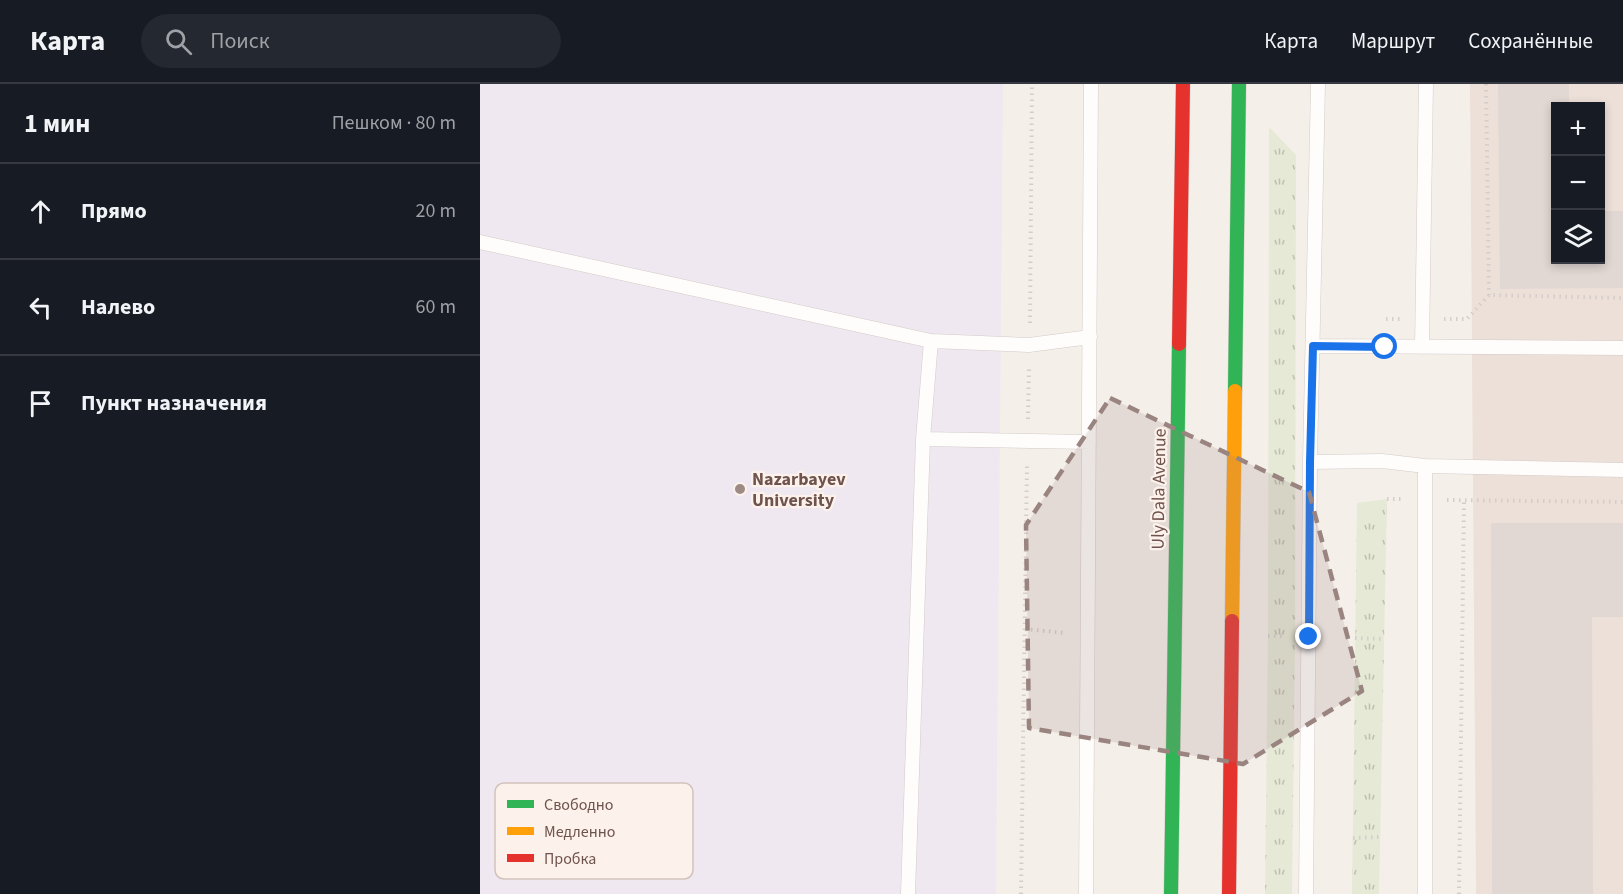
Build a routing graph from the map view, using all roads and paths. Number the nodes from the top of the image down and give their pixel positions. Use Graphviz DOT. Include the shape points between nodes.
graph roads {
  1 [pos="1032,84"];
  2 [pos="1091,84"];
  3 [pos="1183,84"];
  4 [pos="1239,84"];
  5 [pos="1318,84"];
  6 [pos="1426,84"];
  7 [pos="1486,84"];
  8 [pos="480,242"];
  9 [pos="1489,295"];
  10 [pos="1623,298"];
  11 [pos="1422,319"];
  12 [pos="1386,320"];
  13 [pos="1090,338"];
  14 [pos="931,341"];
  15 [pos="1029,345"];
  16 [pos="1313,346"];
  17 [pos="1422,347"];
  18 [pos="1623,348"];
  19 [pos="923,439"];
  20 [pos="1028,442"];
  21 [pos="1089,442"];
  22 [pos="1310,462"];
  23 [pos="1425,465"];
  24 [pos="1623,470"];
  25 [pos="1387,499"];
  26 [pos="1426,500"];
  27 [pos="1464,501"];
  28 [pos="1623,502"];
  29 [pos="1025,629"];
  30 [pos="1073,634"];
  31 [pos="1269,636"];
  32 [pos="1295,636"];
  33 [pos="1355,638"];
  34 [pos="1384,639"];
  35 [pos="1380,837"];
  36 [pos="1353,838"];
  37 [pos="908,894"];
  38 [pos="1021,894"];
  39 [pos="1086,894"];
  40 [pos="1171,894"];
  41 [pos="1229,894"];
  42 [pos="1306,894"];
  43 [pos="1425,894"];
  44 [pos="1459,894"];
  1 -- 15 [label="path"];
  2 -- 13 [label="lane"];
  3 -- 40 [label="main road, Uly Dala Avenue"];
  4 -- 41 [label="main road"];
  5 -- 16 [label="lane"];
  6 -- 11 [label="lane"];
  7 -- 9 [label="path"];
  8 -- 14 [label="lane"];
  9 -- 10 [label="path"];
  9 -- 11 [label="path" via="1467,319"];
  11 -- 12 [label="path"];
  11 -- 17 [label="lane"];
  13 -- 15 [label="lane"];
  13 -- 21 [label="lane"];
  14 -- 15 [label="lane"];
  14 -- 19 [label="lane"];
  15 -- 20 [label="path"];
  16 -- 17 [label="lane"];
  16 -- 22 [label="lane"];
  17 -- 18 [label="lane"];
  19 -- 20 [label="lane"];
  19 -- 37 [label="lane"];
  20 -- 21 [label="lane"];
  20 -- 29 [label="path"];
  21 -- 39 [label="lane"];
  22 -- 23 [label="lane"];
  22 -- 42 [label="lane"];
  23 -- 24 [label="lane"];
  23 -- 26 [label="lane"];
  25 -- 26 [label="path"];
  26 -- 27 [label="path"];
  26 -- 43 [label="lane"];
  27 -- 28 [label="path"];
  27 -- 44 [label="path"];
  29 -- 30 [label="path"];
  29 -- 38 [label="path"];
  31 -- 32 [label="path"];
  33 -- 34 [label="path"];
  35 -- 36 [label="path"];
}
